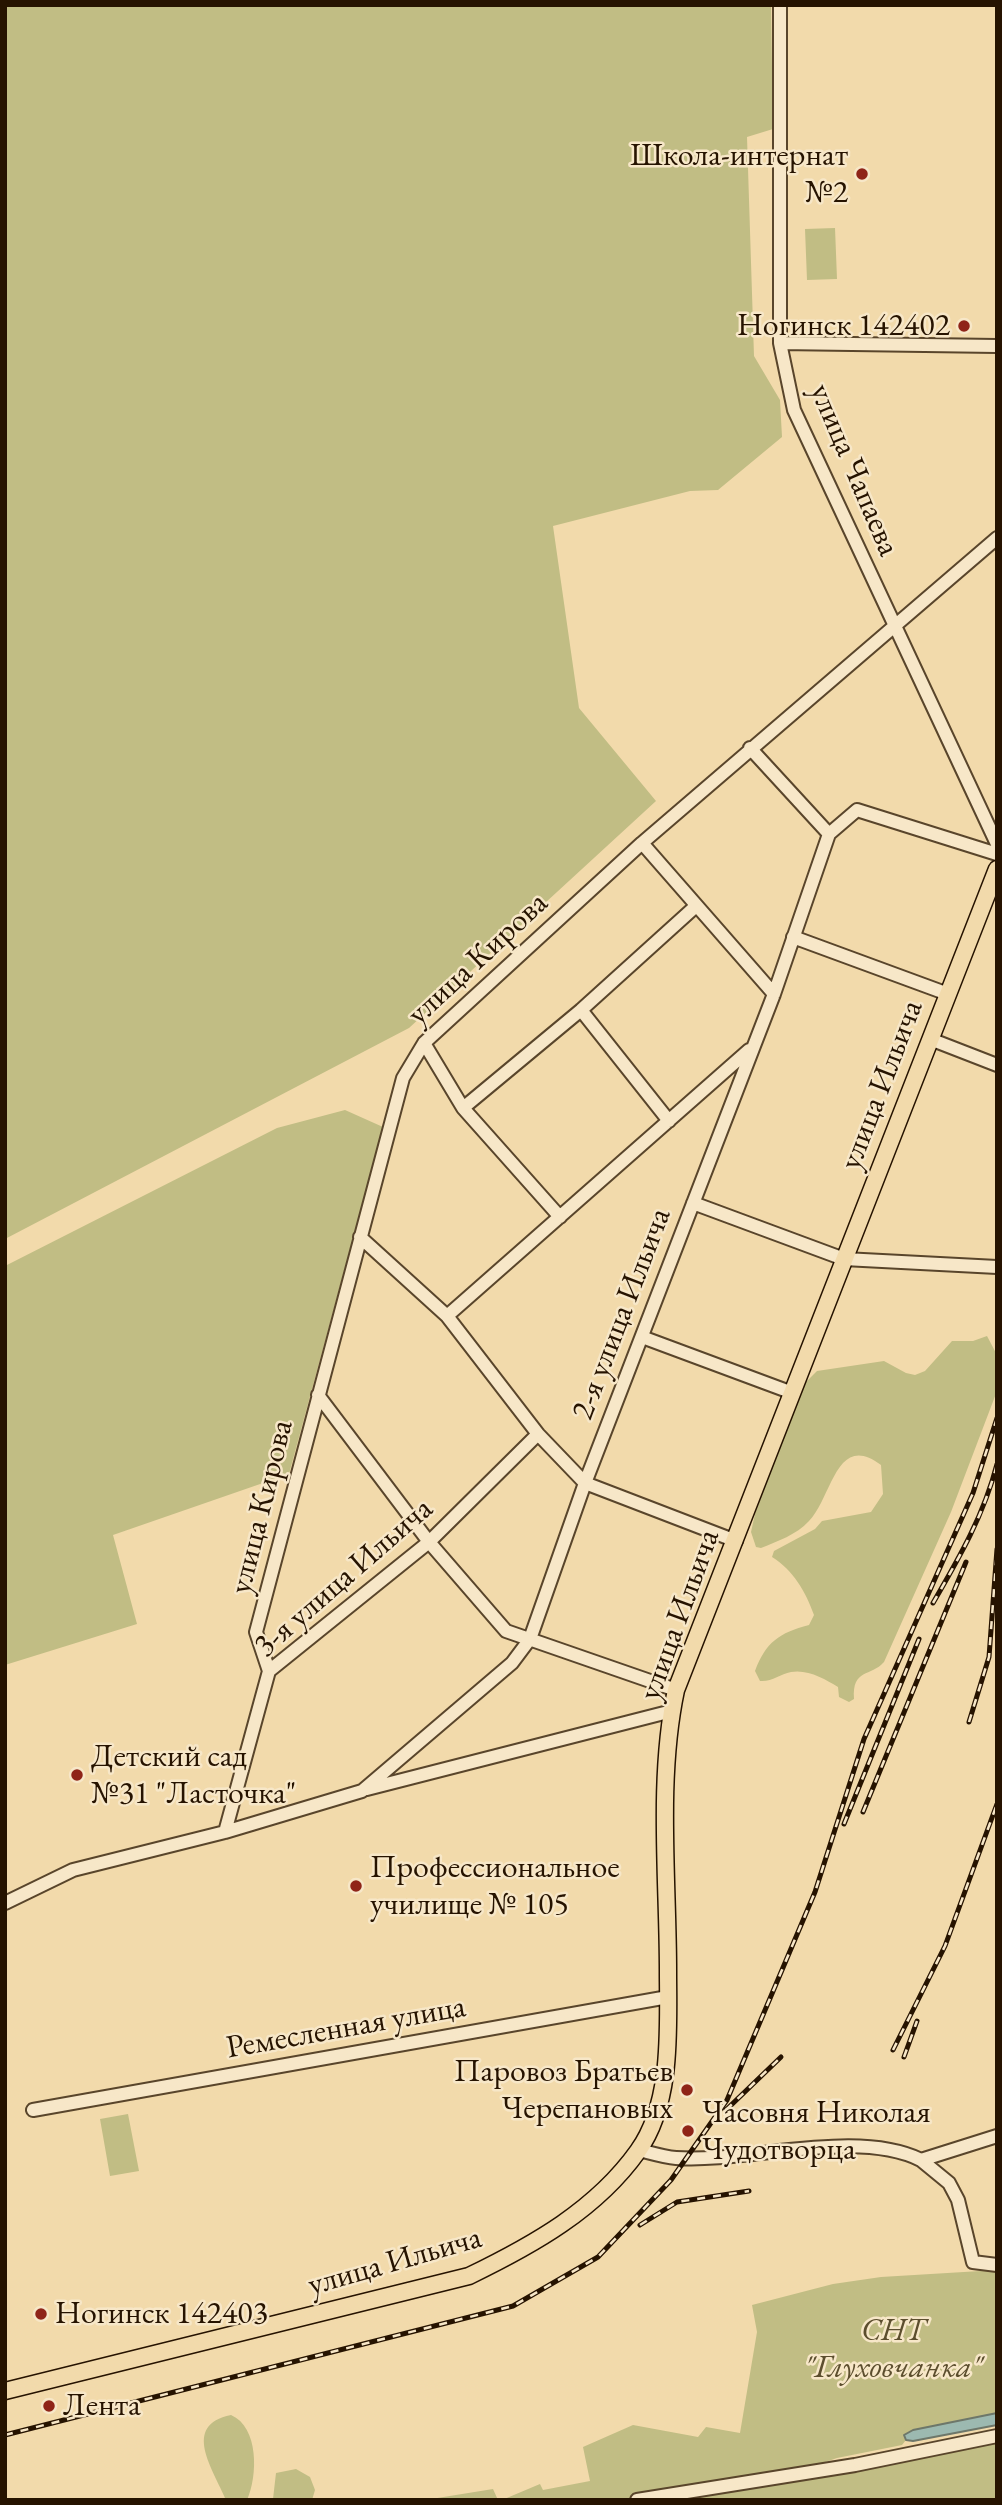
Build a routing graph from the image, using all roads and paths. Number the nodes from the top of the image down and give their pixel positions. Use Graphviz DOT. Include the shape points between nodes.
graph roads {
  1 [pos="779,5"];
  2 [pos="780,343"];
  3 [pos="997,346"];
  4 [pos="997,538"];
  5 [pos="894,628"];
  6 [pos="750,748"];
  7 [pos="829,834"];
  8 [pos="642,843"];
  9 [pos="997,844"];
  10 [pos="997,853"];
  11 [pos="997,869"];
  12 [pos="696,906"];
  13 [pos="793,937"];
  14 [pos="774,994"];
  15 [pos="948,994"];
  16 [pos="581,1010"];
  17 [pos="930,1039"];
  18 [pos="424,1042"];
  19 [pos="751,1048"];
  20 [pos="997,1065"];
  21 [pos="463,1108"];
  22 [pos="669,1121"];
  23 [pos="692,1203"];
  24 [pos="560,1217"];
  25 [pos="360,1237"];
  26 [pos="844,1259"];
  27 [pos="997,1267"];
  28 [pos="447,1315"];
  29 [pos="642,1337"];
  30 [pos="790,1392"];
  31 [pos="318,1395"];
  32 [pos="538,1434"];
  33 [pos="585,1483"];
  34 [pos="736,1541"];
  35 [pos="429,1542"];
  36 [pos="530,1639"];
  37 [pos="269,1671"];
  38 [pos="676,1690"];
  39 [pos="672,1711"];
  40 [pos="362,1791"];
  41 [pos="225,1832"];
  42 [pos="5,1903"];
  43 [pos="668,1997"];
  44 [pos="33,2110"];
  45 [pos="997,2136"];
  46 [pos="639,2150"];
  47 [pos="921,2160"];
  48 [pos="997,2264"];
  49 [pos="5,2390"];
  50 [pos="997,2436"];
  51 [pos="637,2500"];
  1 -- 2 [label="street, улица Чапаева"];
  2 -- 3 [label="street"];
  2 -- 5 [label="street, улица Чапаева" via="794,410"];
  4 -- 5 [label="street, улица Кирова"];
  5 -- 6 [label="street, улица Кирова"];
  5 -- 9 [label="street, улица Чапаева"];
  6 -- 7 [label="street"];
  6 -- 8 [label="street, улица Кирова"];
  7 -- 10 [label="street" via="857,810"];
  7 -- 13 [label="street, 2-я улица Ильича"];
  8 -- 12 [label="street"];
  8 -- 18 [label="street, улица Кирова"];
  11 -- 15 [label="main road, улица Ильича"];
  12 -- 14 [label="street"];
  12 -- 16 [label="street"];
  13 -- 14 [label="street, 2-я улица Ильича"];
  13 -- 15 [label="street"];
  14 -- 19 [label="street, 2-я улица Ильича"];
  15 -- 17 [label="main road, улица Ильича"];
  16 -- 21 [label="street"];
  16 -- 22 [label="street"];
  17 -- 20 [label="street"];
  17 -- 26 [label="main road, улица Ильича"];
  18 -- 21 [label="street"];
  18 -- 25 [label="street, улица Кирова" via="403,1078"];
  19 -- 22 [label="street"];
  19 -- 23 [label="street, 2-я улица Ильича"];
  21 -- 24 [label="street"];
  22 -- 24 [label="street"];
  23 -- 26 [label="street"];
  23 -- 29 [label="street, 2-я улица Ильича"];
  24 -- 28 [label="street"];
  25 -- 28 [label="street"];
  25 -- 31 [label="street, улица Кирова"];
  26 -- 27 [label="street"];
  26 -- 30 [label="main road, улица Ильича"];
  28 -- 32 [label="street"];
  29 -- 30 [label="street"];
  29 -- 33 [label="street, 2-я улица Ильича"];
  30 -- 34 [label="main road, улица Ильича"];
  31 -- 35 [label="street"];
  31 -- 37 [label="street, улица Кирова" via="256,1632"];
  32 -- 33 [label="street"];
  32 -- 35 [label="street, 3-я улица Ильича"];
  33 -- 34 [label="street"];
  33 -- 36 [label="street, 2-я улица Ильича"];
  34 -- 38 [label="main road, улица Ильича"];
  35 -- 36 [label="street" via="506,1632"];
  35 -- 37 [label="street, 3-я улица Ильича"];
  36 -- 38 [label="street"];
  36 -- 40 [label="street, 2-я улица Ильича" via="512,1663"];
  37 -- 41 [label="street, 3-я улица Ильича"];
  38 -- 39 [label="main road, улица Ильича"];
  39 -- 40 [label="street"];
  39 -- 43 [label="main road, улица Ильича" via="667,1774"];
  40 -- 41 [label="street, 2-я улица Ильича"];
  41 -- 42 [label="street, 2-я улица Ильича" via="73,1870"];
  43 -- 44 [label="street, Ремесленная улица"];
  43 -- 46 [label="main road, улица Ильича" via="660,2102"];
  45 -- 47 [label="street"];
  46 -- 47 [label="street" via="675,2158 855,2147 901,2150"];
  46 -- 49 [label="main road, улица Ильича" via="593,2201 535,2244 470,2276"];
  47 -- 48 [label="street" via="950,2183 973,2262"];
  50 -- 51 [label="street" via="855,2465"];
}
